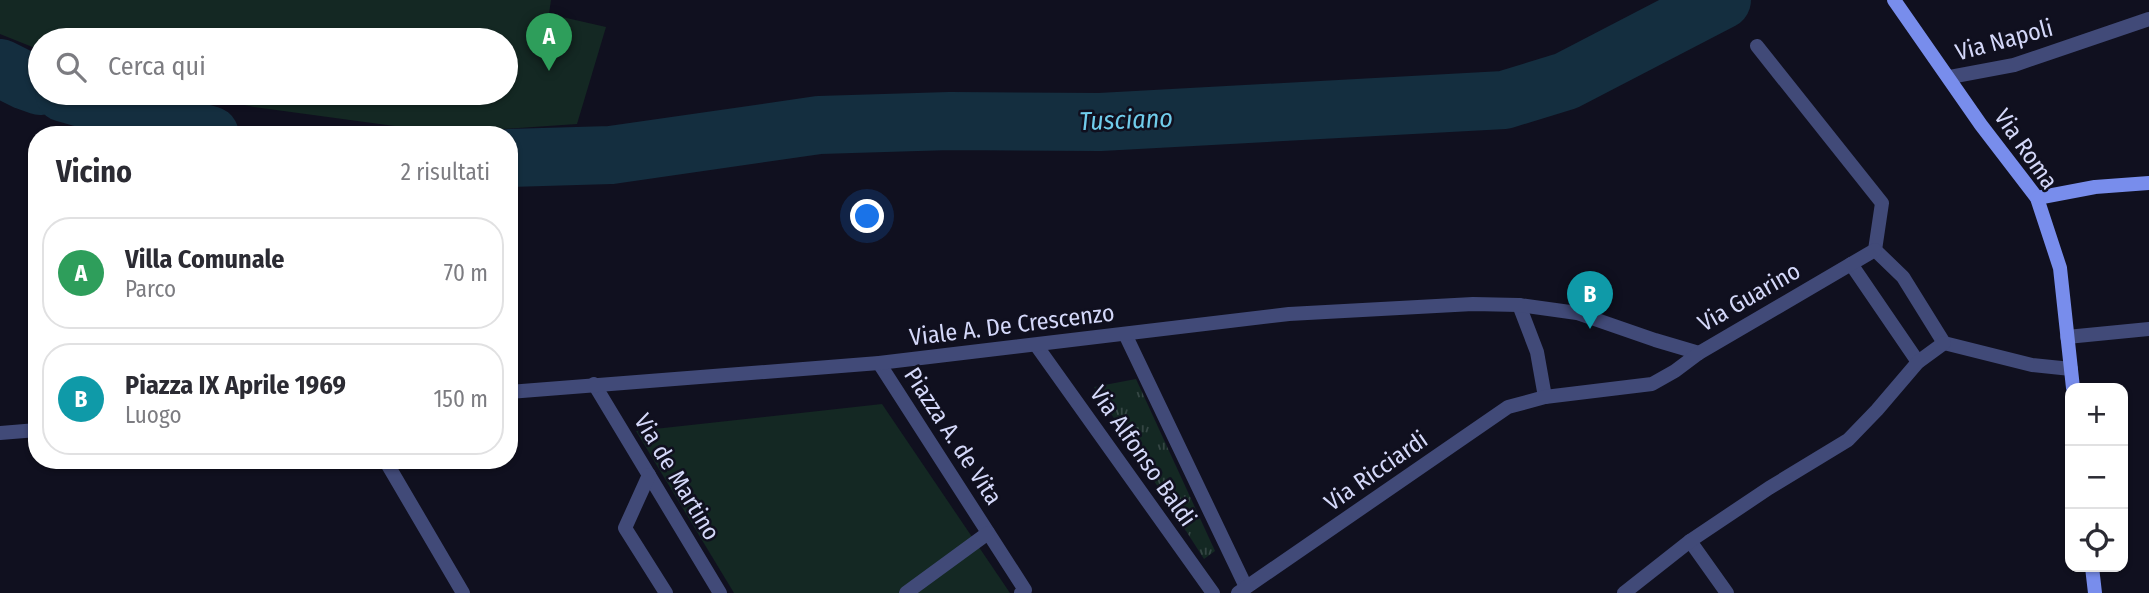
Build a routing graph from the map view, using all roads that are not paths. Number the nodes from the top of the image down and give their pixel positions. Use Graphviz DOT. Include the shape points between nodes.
graph roads {
  1 [pos="1894,0"];
  2 [pos="2149,19"];
  3 [pos="1757,46"];
  4 [pos="1950,77"];
  5 [pos="2149,183"];
  6 [pos="2037,198"];
  7 [pos="1875,250"];
  8 [pos="1851,264"];
  9 [pos="1519,305"];
  10 [pos="2149,330"];
  11 [pos="1125,334"];
  12 [pos="2067,337"];
  13 [pos="1944,342"];
  14 [pos="1036,345"];
  15 [pos="1699,353"];
  16 [pos="1918,362"];
  17 [pos="879,363"];
  18 [pos="2071,369"];
  19 [pos="2072,383"];
  20 [pos="594,384"];
  21 [pos="518,391"];
  22 [pos="1545,397"];
  23 [pos="28,431"];
  24 [pos="0,433"];
  25 [pos="390,469"];
  26 [pos="649,475"];
  27 [pos="988,533"];
  28 [pos="1690,541"];
  29 [pos="2093,572"];
  30 [pos="1242,590"];
  31 [pos="463,593"];
  32 [pos="666,593"];
  33 [pos="720,593"];
  34 [pos="906,593"];
  35 [pos="1021,593"];
  36 [pos="1213,593"];
  37 [pos="1625,593"];
  38 [pos="1727,593"];
  39 [pos="2095,593"];
  1 -- 4 [label="main road, Via Roma"];
  2 -- 4 [label="street, Via Napoli" via="2014,65"];
  3 -- 7 [label="street" via="1882,203"];
  4 -- 6 [label="main road, Via Roma"];
  5 -- 6 [label="main road"];
  6 -- 12 [label="main road, Via Roma" via="2060,268"];
  7 -- 8 [label="street, Via Guarino"];
  7 -- 13 [label="street" via="1903,276"];
  8 -- 15 [label="street, Via Guarino"];
  8 -- 16 [label="street"];
  9 -- 11 [label="street, Viale A. De Crescenzo" via="1289,314"];
  9 -- 15 [label="street, Viale A. De Crescenzo" via="1577,313"];
  9 -- 22 [label="street" via="1536,352"];
  10 -- 12 [label="street"];
  11 -- 14 [label="street, Viale A. De Crescenzo"];
  11 -- 30 [label="street, Via Alfonso Baldi"];
  12 -- 18 [label="main road, Via Roma"];
  13 -- 16 [label="street"];
  13 -- 18 [label="street" via="2032,365"];
  14 -- 17 [label="street, Viale A. De Crescenzo"];
  14 -- 36 [label="street, Via Alfonso Baldi"];
  15 -- 22 [label="street, Via Guarino" via="1652,384"];
  16 -- 28 [label="street" via="1847,440"];
  17 -- 20 [label="street, Viale A. De Crescenzo"];
  17 -- 27 [label="street, Piazza A. de Vita"];
  18 -- 19 [label="main road, Via Roma"];
  20 -- 21 [label="street, Viale A. De Crescenzo"];
  20 -- 26 [label="street, Via de Martino"];
  22 -- 30 [label="street, Via Ricciardi" via="1508,407"];
  23 -- 24 [label="street"];
  25 -- 31 [label="street"];
  26 -- 32 [label="street" via="625,528"];
  26 -- 33 [label="street, Via de Martino"];
  27 -- 34 [label="street, Piazza A. de Vita"];
  27 -- 35 [label="street, Piazza A. de Vita" via="1025,590"];
  28 -- 37 [label="street"];
  28 -- 38 [label="street"];
  29 -- 39 [label="main road"];
}
